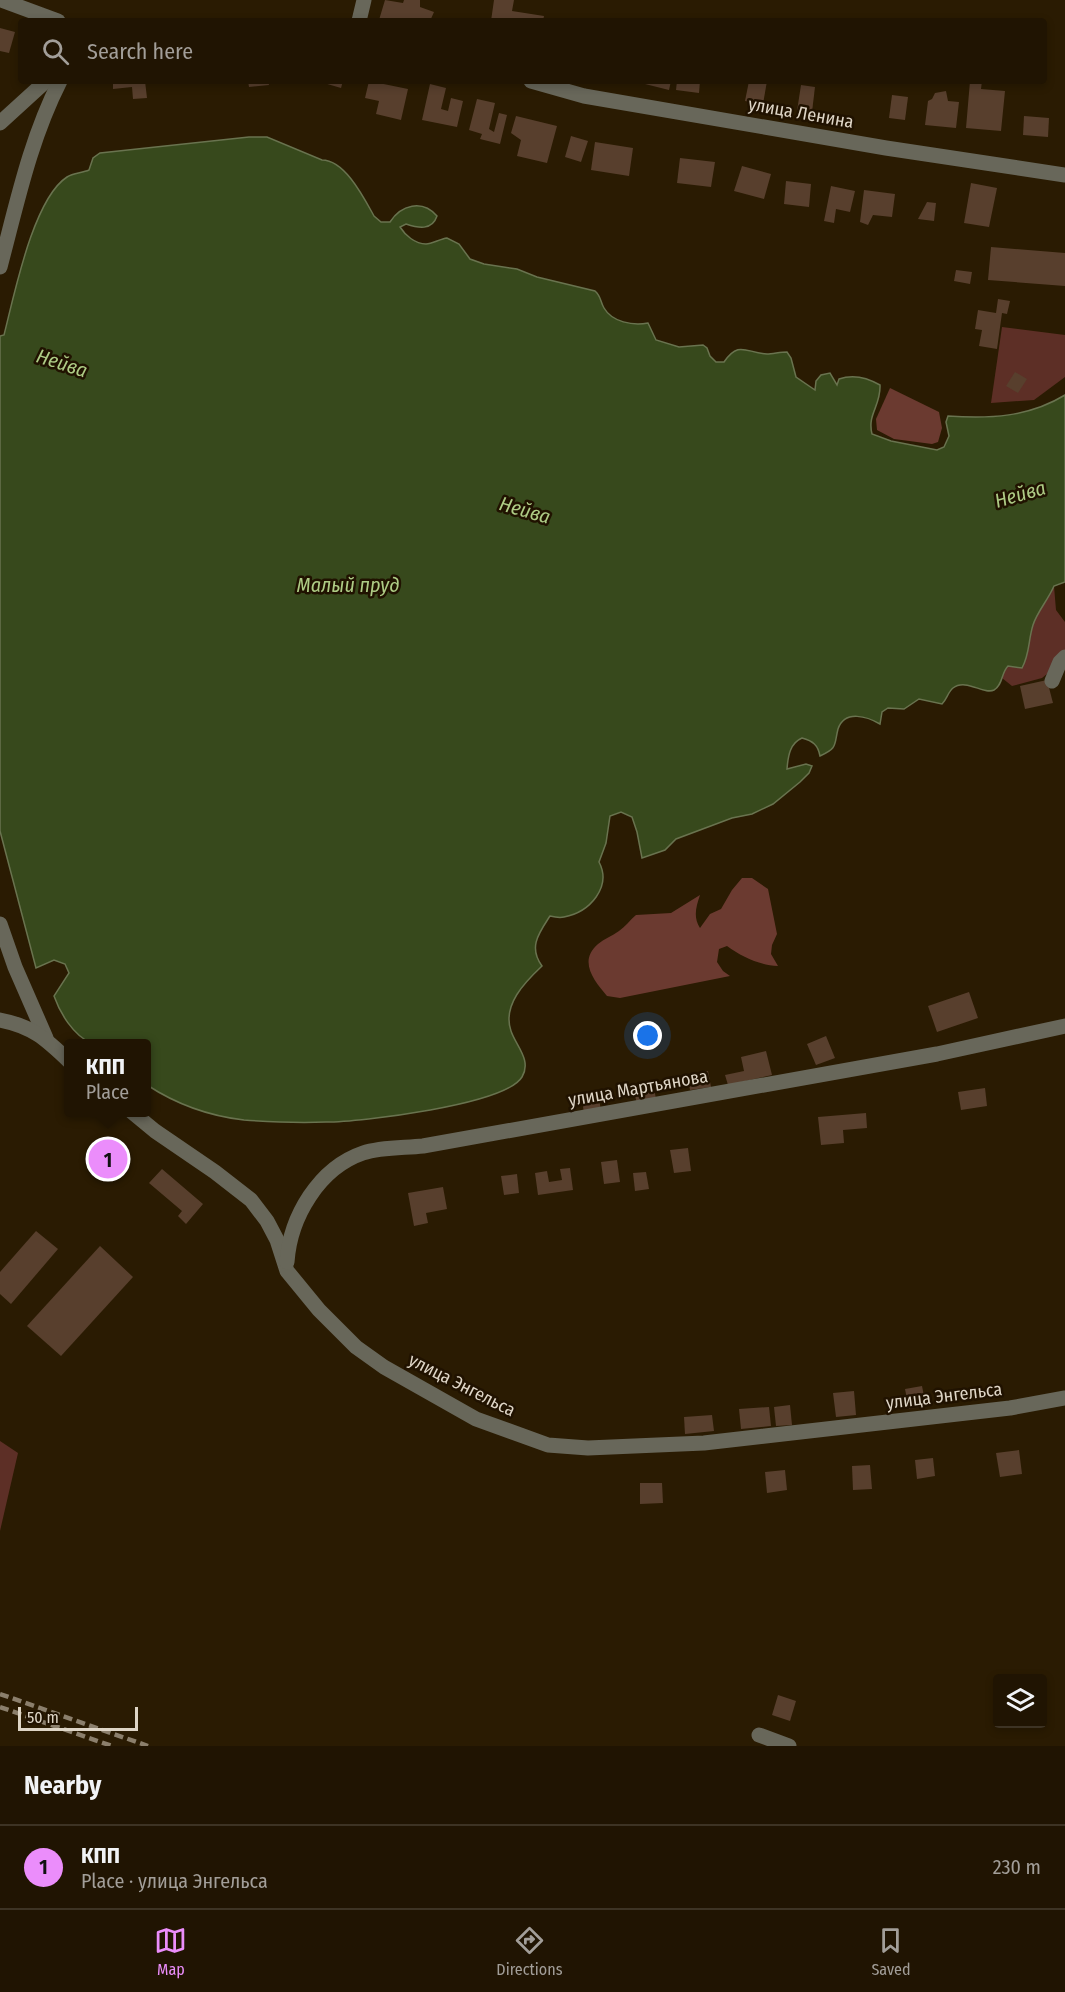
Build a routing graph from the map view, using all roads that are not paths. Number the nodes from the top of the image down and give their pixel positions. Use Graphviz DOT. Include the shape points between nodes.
graph roads {
  1 [pos="1,0"];
  2 [pos="364,0"];
  3 [pos="50,18"];
  4 [pos="360,18"];
  5 [pos="43,84"];
  6 [pos="59,84"];
  7 [pos="542,84"];
  8 [pos="0,123"];
  9 [pos="1065,176"];
  10 [pos="0,267"];
  11 [pos="1065,657"];
  12 [pos="1052,681"];
  13 [pos="0,924"];
  14 [pos="0,1020"];
  15 [pos="1065,1026"];
  16 [pos="46,1038"];
  17 [pos="64,1056"];
  18 [pos="138,1117"];
  19 [pos="287,1271"];
  20 [pos="1065,1398"];
  21 [pos="759,1734"];
  22 [pos="789,1746"];
  1 -- 3 [label="street"];
  2 -- 4 [label="street"];
  5 -- 8 [label="street"];
  6 -- 10 [label="street" via="24,171"];
  7 -- 9 [label="street, улица Ленина" via="584,96"];
  11 -- 12 [label="street"];
  13 -- 16 [label="street"];
  14 -- 16 [label="street" via="30,1028"];
  15 -- 19 [label="street, улица Мартьянова" via="937,1054 423,1146 364,1152 339,1163 322,1178 298,1217 288,1247"];
  16 -- 17 [label="street"];
  18 -- 19 [label="street, улица Энгельса" via="251,1200 277,1240"];
  19 -- 20 [label="street, улица Энгельса" via="356,1347 384,1367 477,1419 548,1445 588,1448 704,1443 1010,1408"];
  21 -- 22 [label="street"];
}
